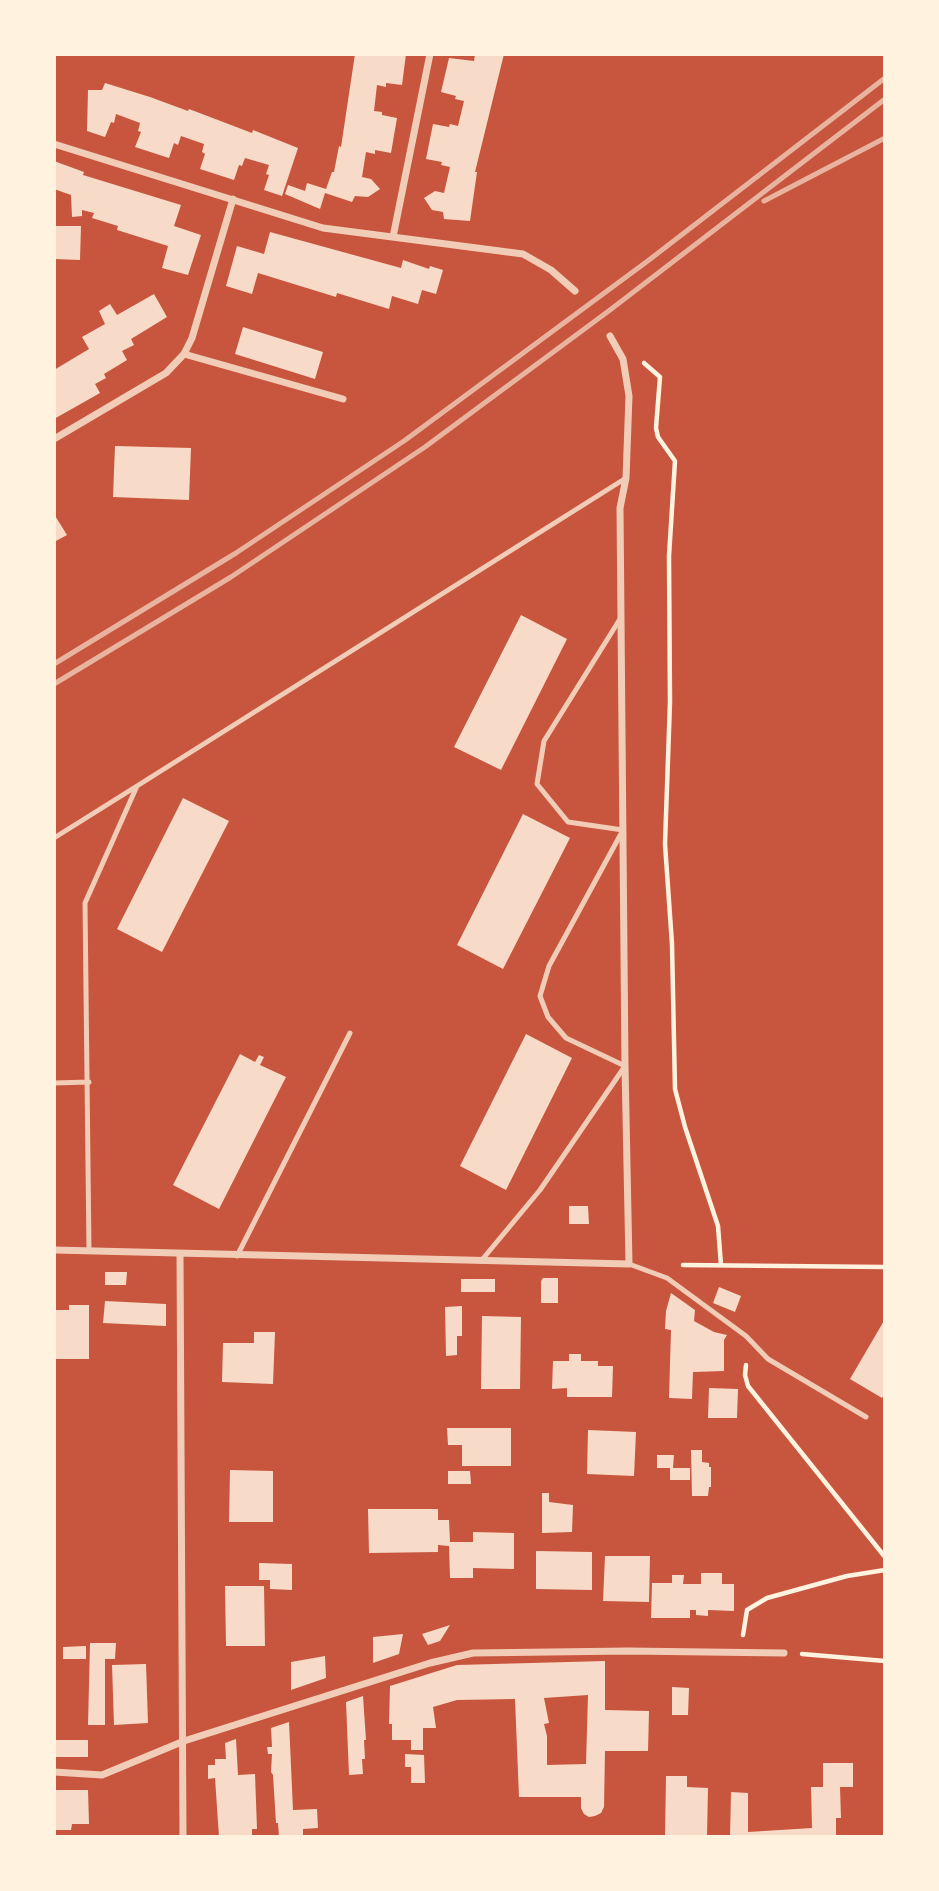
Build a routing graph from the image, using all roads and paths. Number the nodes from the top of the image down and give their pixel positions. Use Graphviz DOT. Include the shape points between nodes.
graph roads {
  1 [pos="430,54"];
  2 [pos="54,144"];
  3 [pos="233,199"];
  4 [pos="393,237"];
  5 [pos="575,291"];
  6 [pos="610,335"];
  7 [pos="184,354"];
  8 [pos="623,359"];
  9 [pos="343,399"];
  10 [pos="54,439"];
  11 [pos="626,478"];
  12 [pos="621,619"];
  13 [pos="136,786"];
  14 [pos="623,830"];
  15 [pos="54,838"];
  16 [pos="350,1034"];
  17 [pos="625,1066"];
  18 [pos="89,1082"];
  19 [pos="54,1083"];
  20 [pos="54,1250"];
  21 [pos="89,1251"];
  22 [pos="180,1254"];
  23 [pos="237,1256"];
  24 [pos="481,1261"];
  25 [pos="629,1264"];
  26 [pos="682,1265"];
  27 [pos="721,1265"];
  28 [pos="885,1267"];
  29 [pos="746,1336"];
  30 [pos="866,1417"];
  31 [pos="885,1558"];
  32 [pos="885,1570"];
  33 [pos="740,1652"];
  34 [pos="784,1653"];
  35 [pos="885,1661"];
  36 [pos="184,1741"];
  37 [pos="54,1772"];
  38 [pos="183,1837"];
  1 -- 4 [label="street"];
  2 -- 3 [label="street"];
  3 -- 4 [label="street" via="323,228"];
  3 -- 7 [label="street"];
  4 -- 5 [label="street" via="523,254"];
  6 -- 8 [label="street"];
  7 -- 9 [label="street"];
  7 -- 10 [label="street" via="166,373"];
  8 -- 11 [label="street" via="629,396"];
  8 -- 27 [label="path" via="643,362 660,377 656,428 675,461 669,556 665,844 673,1055 678,1102 718,1226"];
  11 -- 12 [label="street" via="620,508"];
  11 -- 13 [label="lane"];
  12 -- 14 [label="street"];
  12 -- 14 [label="lane" via="544,741 537,784 568,822"];
  13 -- 15 [label="lane"];
  13 -- 18 [label="lane" via="85,903"];
  14 -- 17 [label="street"];
  14 -- 17 [label="lane" via="549,966 540,996 548,1017 566,1038"];
  16 -- 23 [label="lane"];
  17 -- 24 [label="lane" via="540,1189"];
  17 -- 25 [label="street"];
  18 -- 19 [label="lane"];
  18 -- 21 [label="lane"];
  20 -- 21 [label="street"];
  21 -- 22 [label="street"];
  22 -- 23 [label="street"];
  22 -- 36 [label="street"];
  23 -- 24 [label="street"];
  24 -- 25 [label="street"];
  25 -- 29 [label="lane" via="667,1278"];
  26 -- 27 [label="path"];
  27 -- 28 [label="path"];
  29 -- 30 [label="lane" via="768,1359"];
  29 -- 31 [label="path" via="748,1386"];
  32 -- 33 [label="path" via="847,1576 755,1603 747,1610"];
  33 -- 34 [label="street"];
  33 -- 36 [label="street" via="473,1653"];
  34 -- 35 [label="path"];
  36 -- 37 [label="street" via="102,1775"];
  36 -- 38 [label="street"];
}
